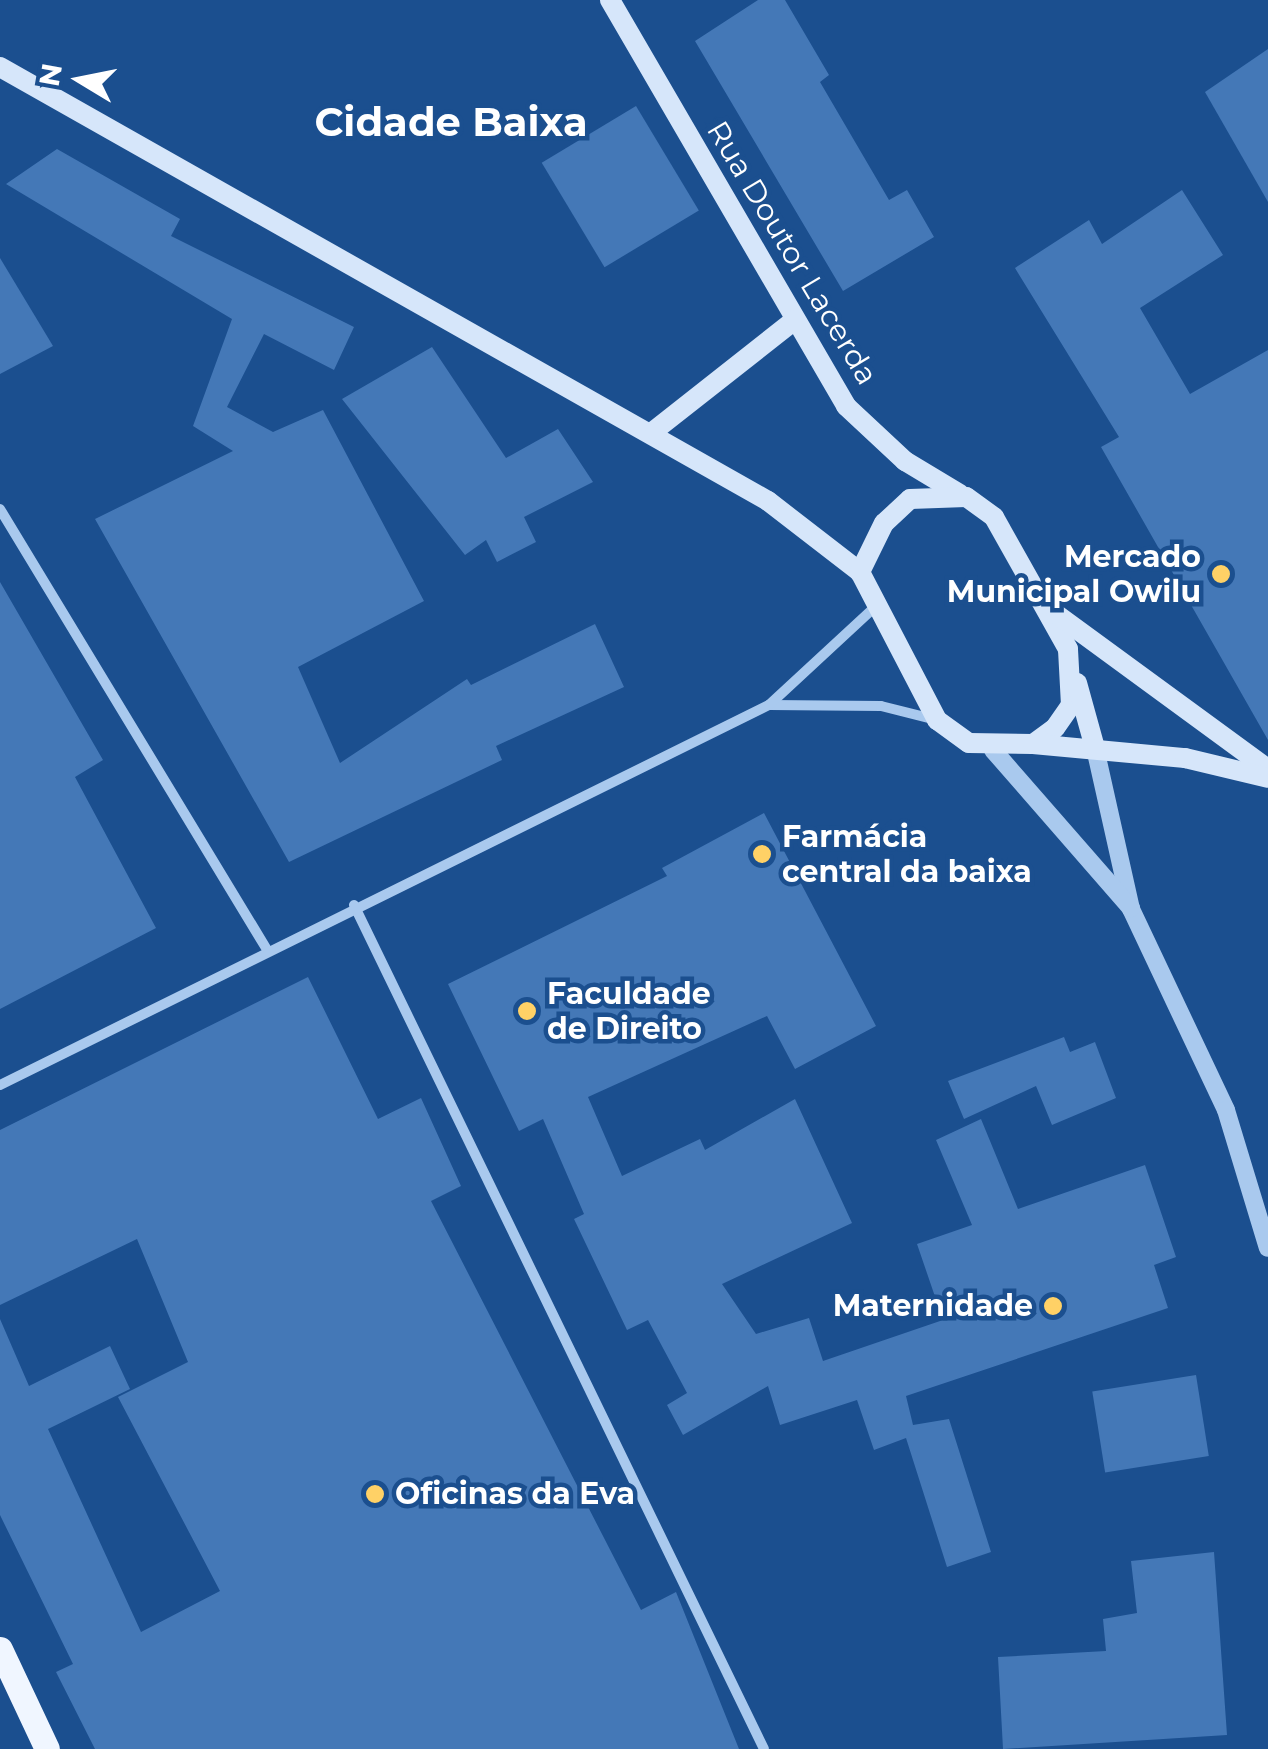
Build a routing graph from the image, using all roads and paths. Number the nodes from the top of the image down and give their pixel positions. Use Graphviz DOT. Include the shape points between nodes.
graph roads {
  1 [pos="610,0"];
  2 [pos="0,66"];
  3 [pos="795,320"];
  4 [pos="655,430"];
  5 [pos="966,497"];
  6 [pos="0,509"];
  7 [pos="860,572"];
  8 [pos="876,606"];
  9 [pos="1052,611"];
  10 [pos="1075,674"];
  11 [pos="769,706"];
  12 [pos="938,720"];
  13 [pos="1033,744"];
  14 [pos="1095,748"];
  15 [pos="993,750"];
  16 [pos="1268,768"];
  17 [pos="1268,778"];
  18 [pos="354,905"];
  19 [pos="1131,909"];
  20 [pos="266,948"];
  21 [pos="0,1084"];
  22 [pos="1268,1248"];
  23 [pos="0,1649"];
  24 [pos="48,1749"];
  25 [pos="764,1749"];
  1 -- 3 [label="main road, Rua Doutor Lacerda"];
  2 -- 4 [label="main road"];
  3 -- 4 [label="main road"];
  3 -- 5 [label="main road, Rua Doutor Lacerda" via="873,434"];
  4 -- 7 [label="main road"];
  5 -- 7 [label="main road" via="910,499 884,522"];
  5 -- 9 [label="main road, Rua Doutor Lacerda" via="994,517"];
  6 -- 20 [label="street"];
  7 -- 8 [label="main road"];
  8 -- 11 [label="street"];
  8 -- 12 [label="main road"];
  9 -- 10 [label="main road, Rua Doutor Lacerda"];
  9 -- 16 [label="main road, Rua Doutor Lacerda"];
  10 -- 13 [label="main road" via="1071,705"];
  10 -- 14 [label="main road, Rua Doutor Lacerda"];
  11 -- 12 [label="street" via="881,706"];
  11 -- 18 [label="street"];
  12 -- 15 [label="main road"];
  13 -- 14 [label="main road"];
  13 -- 15 [label="main road"];
  14 -- 17 [label="main road"];
  14 -- 19 [label="street"];
  15 -- 19 [label="street"];
  18 -- 20 [label="street"];
  18 -- 25 [label="street"];
  19 -- 22 [label="street" via="1226,1110"];
  20 -- 21 [label="street"];
  23 -- 24 [label="main road"];
}
